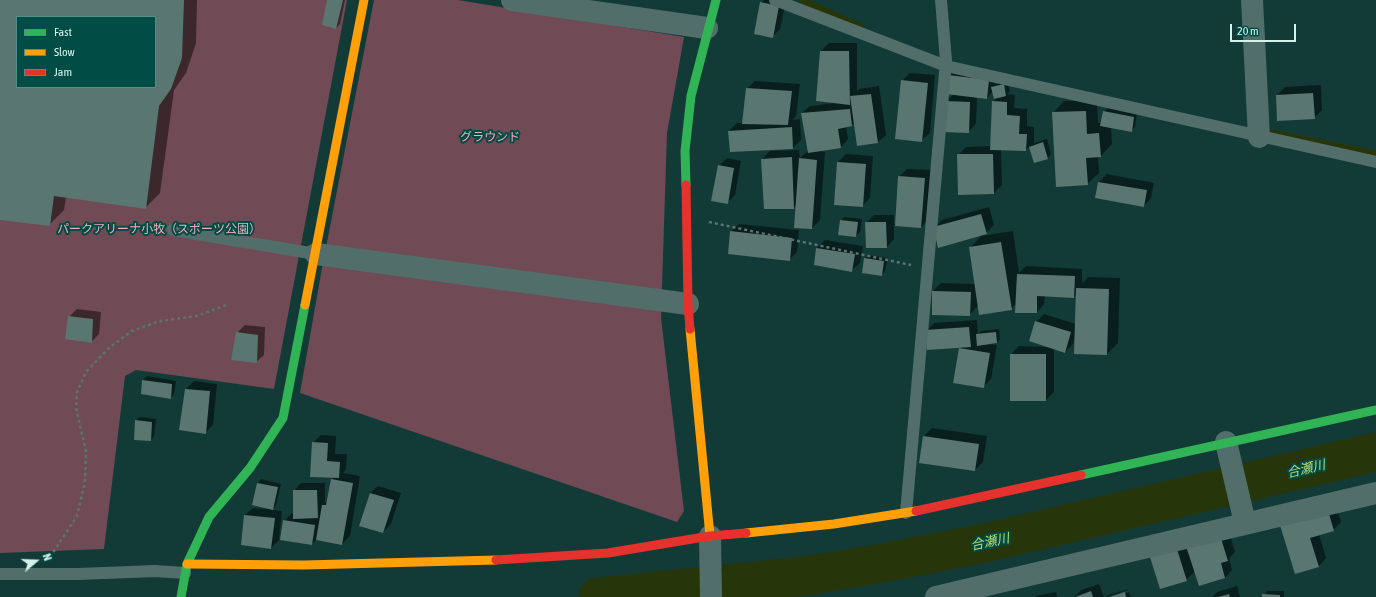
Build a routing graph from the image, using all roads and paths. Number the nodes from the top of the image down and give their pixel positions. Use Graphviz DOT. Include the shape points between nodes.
graph roads {
  1 [pos="364,0"];
  2 [pos="512,0"];
  3 [pos="716,0"];
  4 [pos="776,0"];
  5 [pos="941,0"];
  6 [pos="1252,0"];
  7 [pos="708,28"];
  8 [pos="946,66"];
  9 [pos="1259,137"];
  10 [pos="1376,162"];
  11 [pos="685,217"];
  12 [pos="173,230"];
  13 [pos="316,254"];
  14 [pos="928,268"];
  15 [pos="229,304"];
  16 [pos="688,304"];
  17 [pos="1376,410"];
  18 [pos="1226,442"];
  19 [pos="1376,493"];
  20 [pos="906,513"];
  21 [pos="1245,523"];
  22 [pos="710,536"];
  23 [pos="48,559"];
  24 [pos="186,569"];
  25 [pos="0,574"];
  26 [pos="181,597"];
  27 [pos="711,597"];
  28 [pos="936,597"];
  1 -- 13 [label="street"];
  2 -- 7 [label="street"];
  3 -- 7 [label="street"];
  4 -- 8 [label="lane"];
  5 -- 8 [label="lane"];
  6 -- 9 [label="street"];
  7 -- 11 [label="street" via="691,96 685,151"];
  8 -- 9 [label="lane"];
  8 -- 14 [label="lane"];
  9 -- 10 [label="lane"];
  11 -- 14 [label="path"];
  11 -- 16 [label="street"];
  12 -- 13 [label="lane"];
  13 -- 16 [label="street"];
  13 -- 24 [label="street" via="283,418 250,468 209,517"];
  14 -- 20 [label="lane"];
  15 -- 23 [label="path" via="197,316 160,321 132,330 110,347 86,372 76,392 76,408 86,450 85,482 77,516"];
  16 -- 22 [label="street"];
  17 -- 18 [label="street"];
  18 -- 20 [label="street"];
  18 -- 21 [label="street"];
  19 -- 21 [label="street"];
  20 -- 22 [label="street" via="834,524"];
  21 -- 28 [label="street"];
  22 -- 24 [label="street" via="608,553 518,559"];
  22 -- 27 [label="street"];
  24 -- 25 [label="lane" via="78,574"];
  24 -- 26 [label="street"];
}
